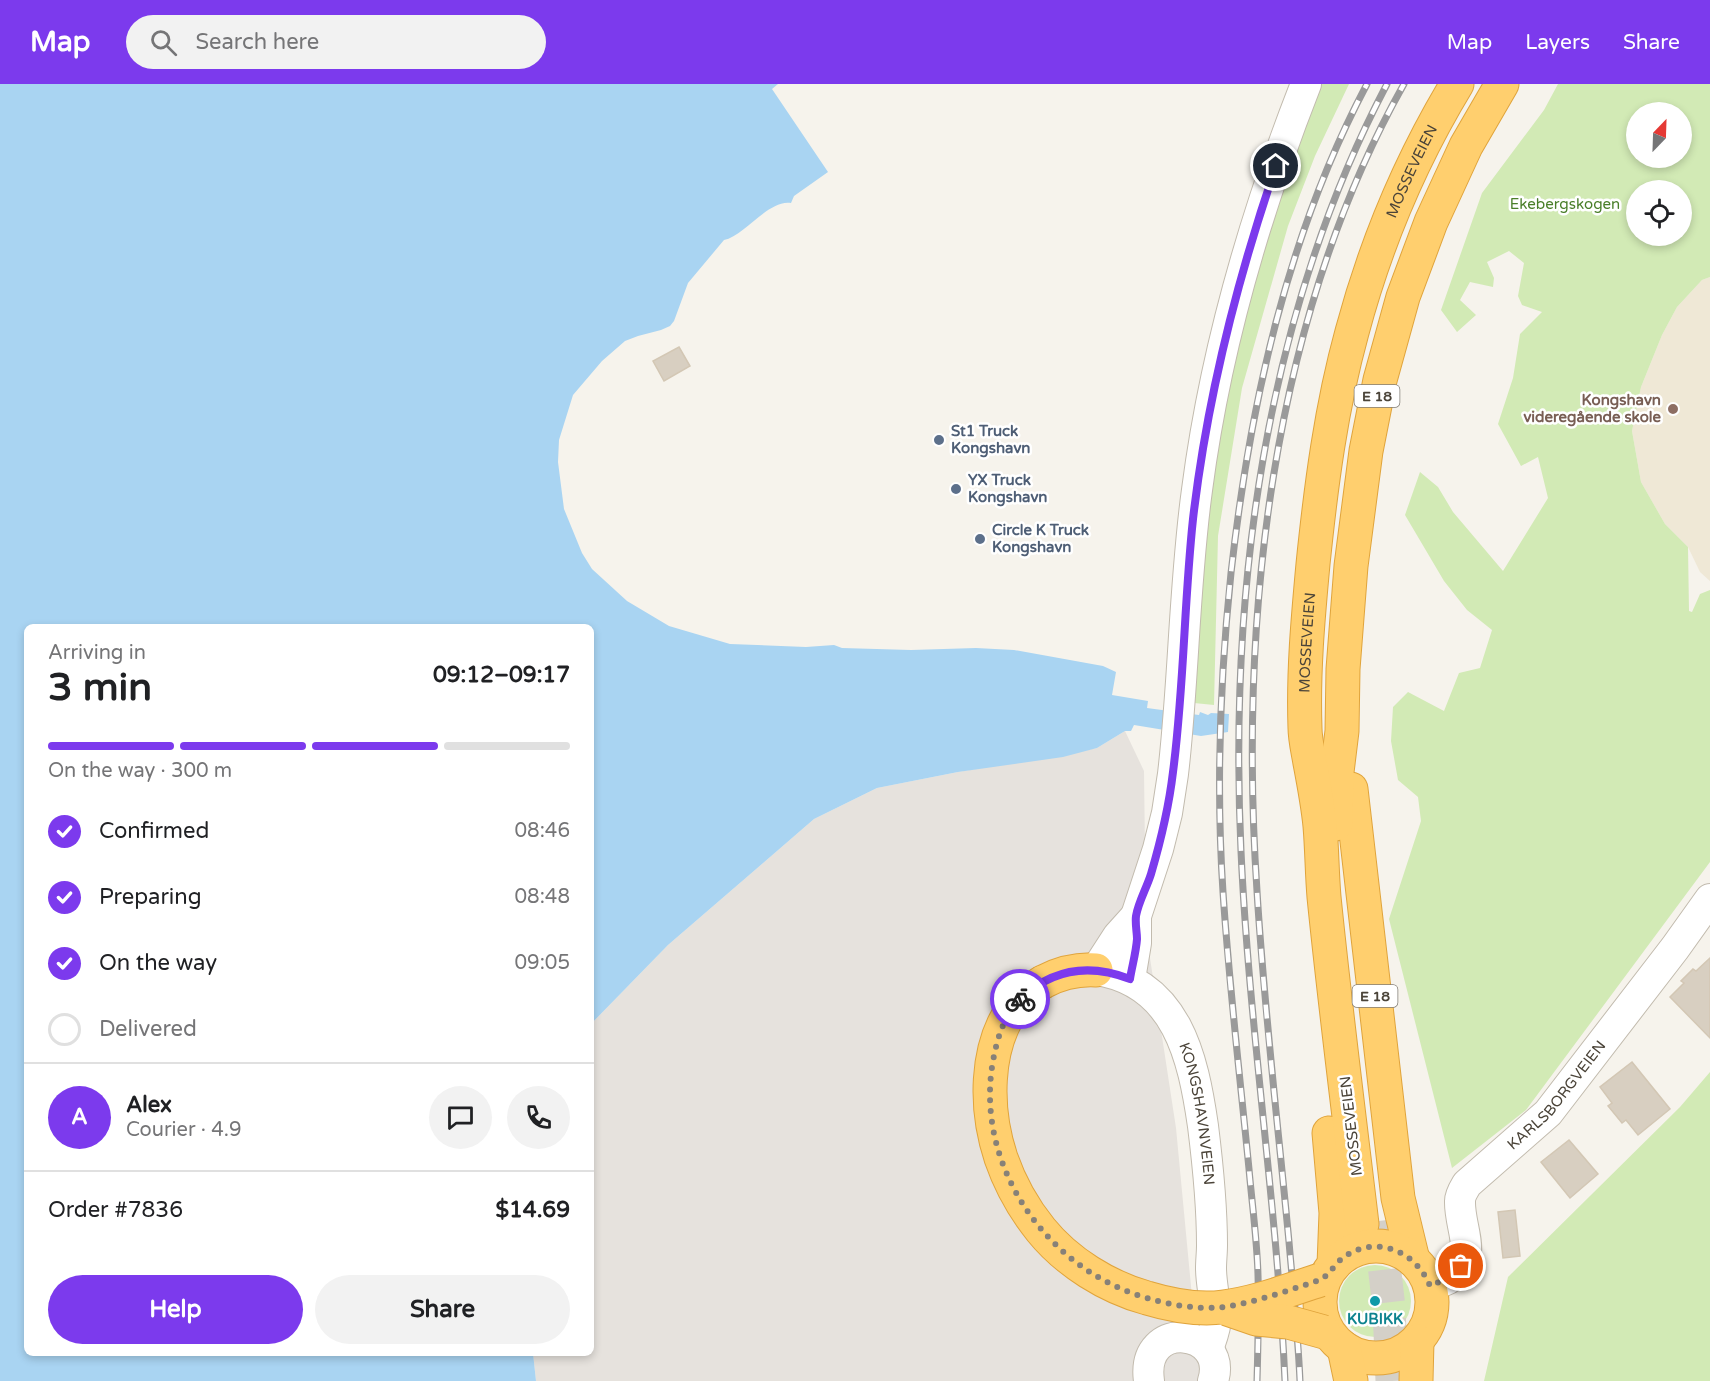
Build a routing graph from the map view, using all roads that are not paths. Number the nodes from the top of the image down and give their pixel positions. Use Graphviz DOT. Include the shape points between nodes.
graph roads {
  1 [pos="1306,84"];
  2 [pos="1457,84"];
  3 [pos="1502,84"];
  4 [pos="1304,731"];
  5 [pos="1342,731"];
  6 [pos="1710,899"];
  7 [pos="1136,916"];
  8 [pos="1096,970"];
  9 [pos="1130,979"];
  10 [pos="1211,1269"];
  11 [pos="1422,1273"];
  12 [pos="1327,1274"];
  13 [pos="1223,1307"];
  14 [pos="1181,1336"];
  15 [pos="1332,1338"];
  16 [pos="1417,1341"];
  17 [pos="1208,1349"];
  18 [pos="1149,1381"];
  19 [pos="1213,1381"];
  20 [pos="1351,1381"];
  21 [pos="1416,1381"];
  1 -- 7 [label="street" via="1269,187 1220,360 1193,519 1167,813"];
  2 -- 4 [label="highway, MOSSEVEIEN / E 18" via="1424,144 1382,239 1341,374 1316,536"];
  3 -- 5 [label="highway, MOSSEVEIEN / E 18" via="1466,146 1431,222 1403,297 1380,380 1352,557"];
  4 -- 5 [label="highway, MOSSEVEIEN / E 18" via="1320,825 1331,961 1371,1222 1336,835"];
  4 -- 12 [label="highway, E 18" via="1299,857 1336,1213"];
  5 -- 11 [label="highway, E 18" via="1398,1198"];
  6 -- 11 [label="street, KARLSBORGVEIEN" via="1548,1113 1467,1184 1460,1201 1467,1249 1456,1272 1448,1278"];
  7 -- 8 [label="street"];
  7 -- 9 [label="street"];
  8 -- 9 [label="street, KONGSHAVNVEIEN"];
  8 -- 13 [label="highway, bridge" via="1071,971 1043,982 1016,1003 1005,1021 991,1071 990,1103 1006,1171 1041,1231 1078,1264 1110,1284 1146,1298 1193,1307"];
  9 -- 10 [label="street, KONGSHAVNVEIEN" via="1155,997 1169,1015 1191,1063 1210,1185"];
  10 -- 14 [label="street, KONGSHAVNVEIEN"];
  10 -- 17 [label="street, KONGSHAVNVEIEN" via="1216,1320"];
  11 -- 12 [label="highway" via="1401,1252 1373,1246 1345,1255"];
  11 -- 16 [label="highway, E 18" via="1432,1298 1432,1310"];
  12 -- 13 [label="highway, bridge" via="1257,1300"];
  12 -- 15 [label="highway, E 18" via="1320,1306"];
  13 -- 15 [label="highway, bridge" via="1256,1319 1288,1322"];
  14 -- 17 [label="street"];
  14 -- 18 [label="street" via="1156,1348 1147,1369"];
  15 -- 16 [label="highway" via="1362,1357 1382,1358 1401,1353"];
  15 -- 20 [label="highway, E 18"];
  16 -- 21 [label="highway, E 18"];
  17 -- 19 [label="street" via="1215,1368"];
}
